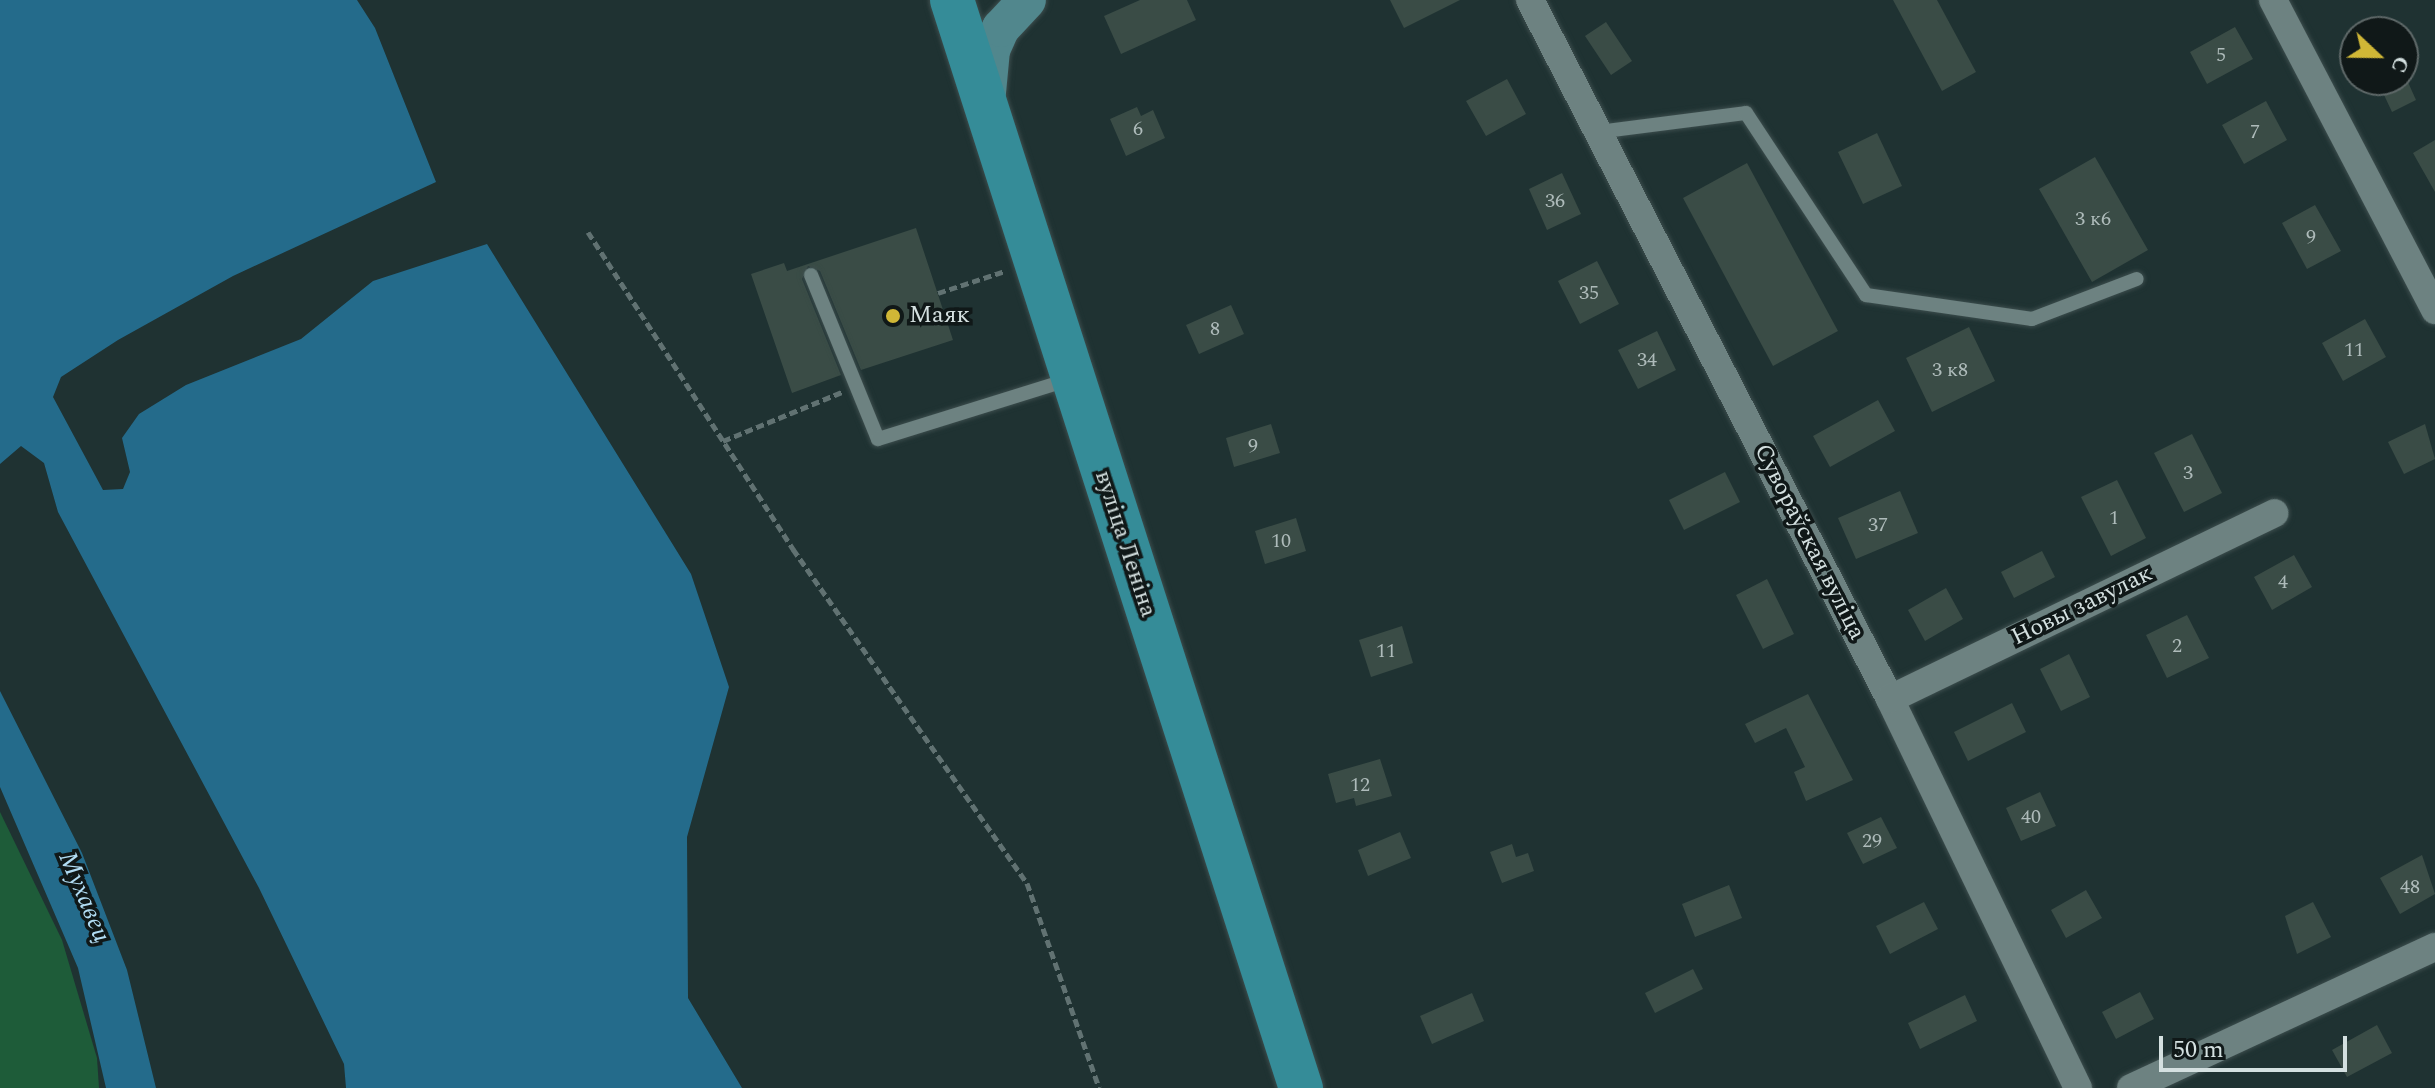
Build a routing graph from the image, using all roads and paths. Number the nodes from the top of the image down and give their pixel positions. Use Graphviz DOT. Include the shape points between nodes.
graph roads {
  1 [pos="1004,0"];
  2 [pos="1027,0"];
  3 [pos="1530,0"];
  4 [pos="2273,0"];
  5 [pos="955,10"];
  6 [pos="987,109"];
  7 [pos="1598,132"];
  8 [pos="588,232"];
  9 [pos="1000,257"];
  10 [pos="811,275"];
  11 [pos="2137,279"];
  12 [pos="938,293"];
  13 [pos="2435,310"];
  14 [pos="1071,379"];
  15 [pos="854,387"];
  16 [pos="723,441"];
  17 [pos="2274,513"];
  18 [pos="1890,699"];
  19 [pos="2435,947"];
  20 [pos="1099,1088"];
  21 [pos="1301,1088"];
  22 [pos="2078,1088"];
  23 [pos="2131,1088"];
  1 -- 5 [label="street"];
  2 -- 6 [label="street" via="1001,28 991,50"];
  3 -- 7 [label="street, Сувораўская вуліца"];
  4 -- 13 [label="street"];
  5 -- 6 [label="main road, вуліца Леніна"];
  6 -- 14 [label="main road, вуліца Леніна"];
  7 -- 11 [label="lane" via="1746,113 1866,295 2032,319"];
  7 -- 18 [label="street, Сувораўская вуліца"];
  8 -- 16 [label="path"];
  9 -- 12 [label="path" via="1005,272"];
  10 -- 15 [label="lane"];
  14 -- 15 [label="lane" via="878,439"];
  14 -- 21 [label="main road, вуліца Леніна"];
  15 -- 16 [label="path"];
  16 -- 20 [label="path" via="1027,883"];
  17 -- 18 [label="street, Новы завулак"];
  18 -- 22 [label="street, Сувораўская вуліца"];
  19 -- 23 [label="street"];
}
